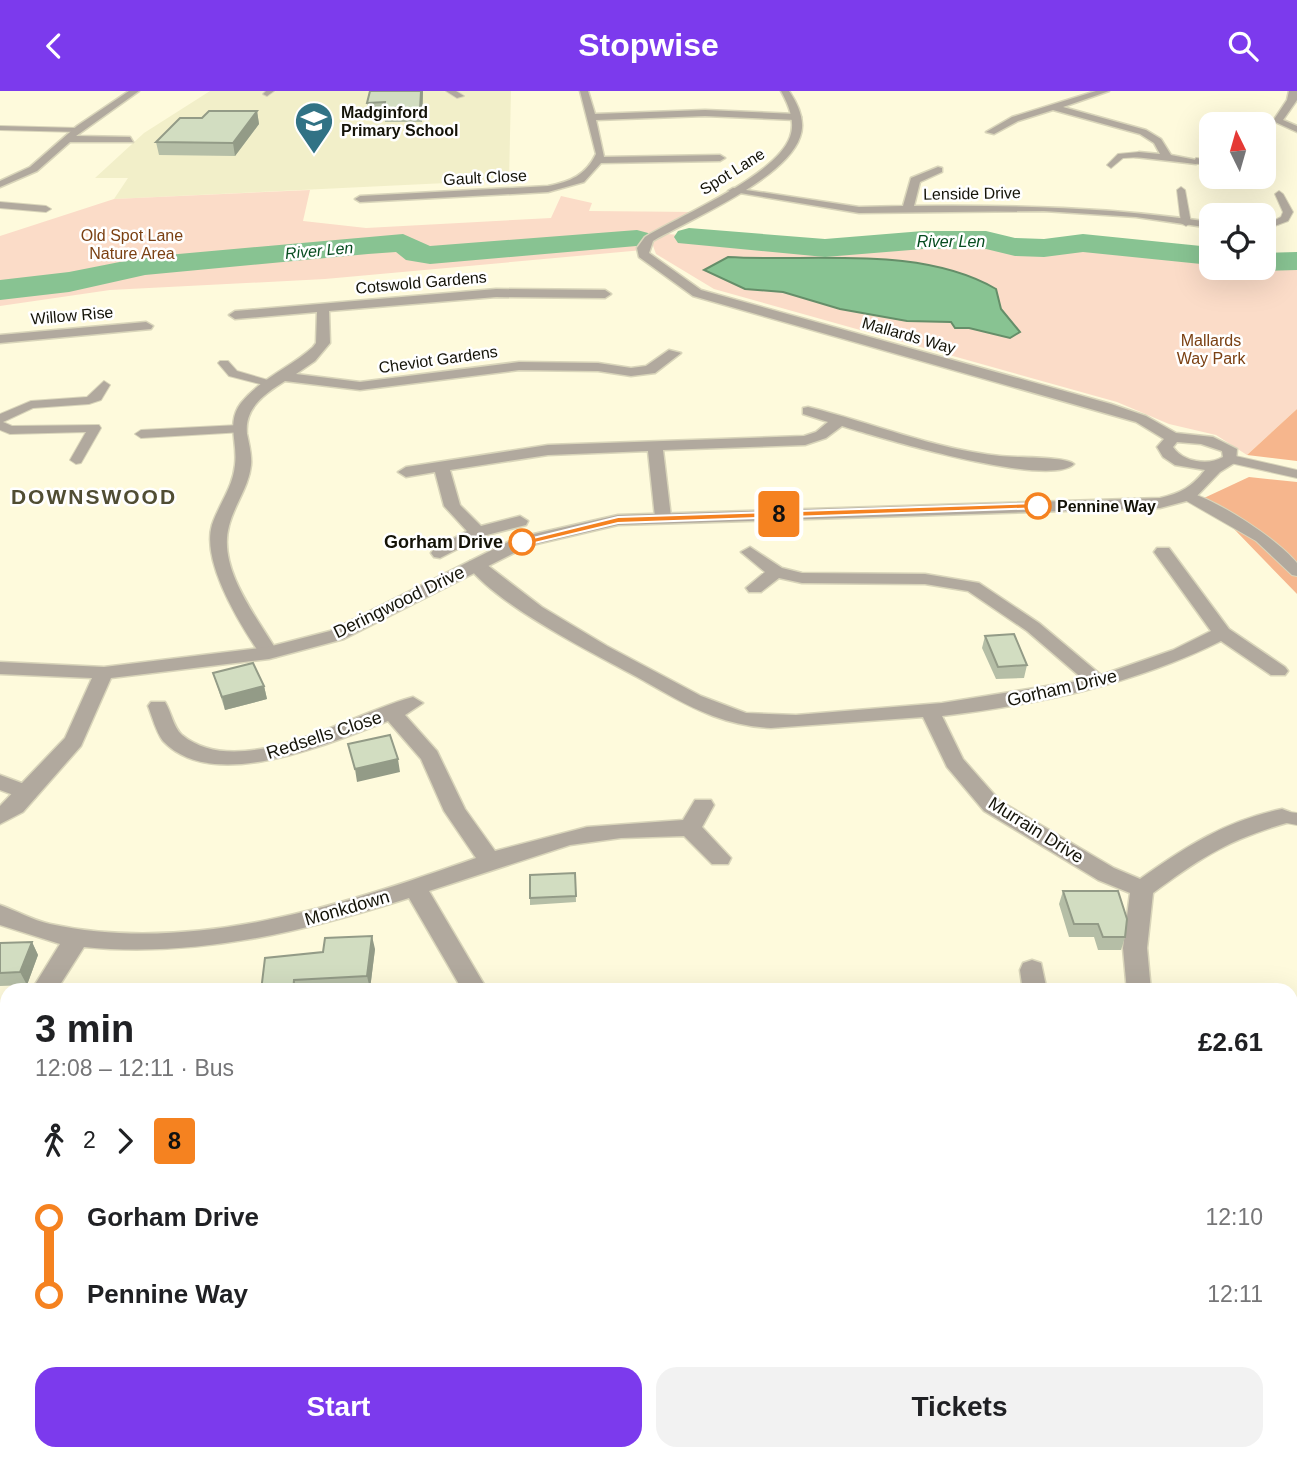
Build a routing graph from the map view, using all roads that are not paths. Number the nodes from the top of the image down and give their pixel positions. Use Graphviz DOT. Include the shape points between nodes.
graph roads {
  1 [pos="135,91"];
  2 [pos="450,91"];
  3 [pos="584,91"];
  4 [pos="785,91"];
  5 [pos="1105,91"];
  6 [pos="1293,91"];
  7 [pos="460,96"];
  8 [pos="1053,107"];
  9 [pos="590,117"];
  10 [pos="796,117"];
  11 [pos="1002,126"];
  12 [pos="0,128"];
  13 [pos="1018,129"];
  14 [pos="1297,129"];
  15 [pos="78,130"];
  16 [pos="991,132"];
  17 [pos="68,139"];
  18 [pos="130,140"];
  19 [pos="1139,155"];
  20 [pos="1166,156"];
  21 [pos="720,158"];
  22 [pos="599,160"];
  23 [pos="1196,161"];
  24 [pos="1199,161"];
  25 [pos="1111,165"];
  26 [pos="938,170"];
  27 [pos="0,184"];
  28 [pos="1181,190"];
  29 [pos="733,191"];
  30 [pos="1279,194"];
  31 [pos="360,198"];
  32 [pos="0,205"];
  33 [pos="46,209"];
  34 [pos="908,209"];
  35 [pos="1276,222"];
  36 [pos="1186,223"];
  37 [pos="1199,224"];
  38 [pos="643,254"];
  39 [pos="604,294"];
  40 [pos="323,308"];
  41 [pos="235,315"];
  42 [pos="146,326"];
  43 [pos="0,339"];
  44 [pos="674,353"];
  45 [pos="224,363"];
  46 [pos="278,380"];
  47 [pos="104,385"];
  48 [pos="808,411"];
  49 [pos="0,419"];
  50 [pos="839,421"];
  51 [pos="0,425"];
  52 [pos="239,429"];
  53 [pos="141,434"];
  54 [pos="1172,438"];
  55 [pos="655,445"];
  56 [pos="76,460"];
  57 [pos="1225,462"];
  58 [pos="1185,463"];
  59 [pos="1066,464"];
  60 [pos="1038,465"];
  61 [pos="441,467"];
  62 [pos="407,472"];
  63 [pos="1297,474"];
  64 [pos="1048,480"];
  65 [pos="1188,496"];
  66 [pos="1129,506"];
  67 [pos="663,517"];
  68 [pos="520,521"];
  69 [pos="477,532"];
  70 [pos="750,552"];
  71 [pos="1163,552"];
  72 [pos="440,553"];
  73 [pos="476,565"];
  74 [pos="776,572"];
  75 [pos="1297,572"];
  76 [pos="755,589"];
  77 [pos="1222,633"];
  78 [pos="269,653"];
  79 [pos="0,668"];
  80 [pos="1278,671"];
  81 [pos="104,673"];
  82 [pos="1096,680"];
  83 [pos="413,703"];
  84 [pos="158,706"];
  85 [pos="930,712"];
  86 [pos="392,713"];
  87 [pos="0,782"];
  88 [pos="27,793"];
  89 [pos="703,805"];
  90 [pos="0,816"];
  91 [pos="1290,818"];
  92 [pos="690,828"];
  93 [pos="720,858"];
  94 [pos="489,860"];
  95 [pos="415,888"];
  96 [pos="1142,889"];
  97 [pos="0,914"];
  98 [pos="77,938"];
  99 [pos="48,983"];
  100 [pos="471,983"];
  101 [pos="1138,983"];
  1 -- 15 [label="street"];
  2 -- 7 [label="lane"];
  3 -- 9 [label="street"];
  4 -- 10 [label="street"];
  5 -- 8 [label="street"];
  6 -- 14 [label="street" via="1278,121"];
  8 -- 11 [label="street"];
  8 -- 20 [label="street" via="1143,132 1158,141"];
  9 -- 10 [label="street" via="705,113"];
  9 -- 22 [label="street"];
  10 -- 29 [label="street, Spot Lane" via="795,140 778,161"];
  11 -- 13 [label="street"];
  11 -- 16 [label="street"];
  12 -- 15 [label="lane"];
  15 -- 17 [label="street"];
  17 -- 18 [label="street"];
  17 -- 27 [label="street" via="34,171"];
  19 -- 20 [label="street"];
  19 -- 25 [label="lane" via="1117,157"];
  20 -- 23 [label="street"];
  21 -- 22 [label="street"];
  22 -- 31 [label="street, Gault Close" via="592,172 573,185 548,190"];
  23 -- 24 [label="lane"];
  26 -- 34 [label="street" via="915,180"];
  28 -- 36 [label="lane"];
  29 -- 34 [label="street, Lenside Drive" via="824,206"];
  29 -- 38 [label="street, Spot Lane" via="649,239"];
  30 -- 35 [label="lane" via="1288,212"];
  32 -- 33 [label="lane"];
  34 -- 36 [label="street, Lenside Drive" via="1044,208 1136,214"];
  36 -- 37 [label="street, Lenside Drive"];
  38 -- 54 [label="street, Mallards Way" via="697,293 1106,407 1141,419"];
  39 -- 40 [label="street, Cotswold Gardens" via="582,287"];
  40 -- 41 [label="street, Cotswold Gardens" via="266,306"];
  40 -- 46 [label="street" via="323,343 311,358"];
  42 -- 43 [label="street, Willow Rise" via="68,338"];
  44 -- 46 [label="street, Cheviot Gardens" via="650,369 631,372 601,361 360,386"];
  45 -- 46 [label="lane" via="233,374"];
  46 -- 52 [label="street" via="246,406 237,422"];
  47 -- 49 [label="lane" via="97,397 89,400 31,405"];
  48 -- 50 [label="street"];
  50 -- 55 [label="street" via="805,440"];
  50 -- 60 [label="street" via="977,460"];
  51 -- 56 [label="lane" via="10,431 95,428"];
  52 -- 53 [label="lane"];
  52 -- 78 [label="street" via="243,464 238,491 219,530 224,574"];
  54 -- 57 [label="street" via="1214,441 1229,449"];
  54 -- 58 [label="street" via="1167,453"];
  55 -- 61 [label="street" via="548,450"];
  55 -- 67 [label="street"];
  57 -- 58 [label="street"];
  57 -- 63 [label="lane"];
  57 -- 65 [label="street"];
  58 -- 66 [label="street, Deringwood Drive" via="1176,487"];
  59 -- 60 [label="street"];
  60 -- 64 [label="street"];
  61 -- 62 [label="street"];
  61 -- 69 [label="street" via="452,506"];
  65 -- 66 [label="street, Deringwood Drive"];
  65 -- 75 [label="lane" via="1248,531 1289,560"];
  66 -- 67 [label="street, Deringwood Drive"];
  67 -- 73 [label="street, Deringwood Drive" via="570,529 522,542"];
  68 -- 69 [label="street"];
  69 -- 72 [label="street"];
  70 -- 74 [label="street"];
  71 -- 77 [label="street"];
  73 -- 78 [label="street, Deringwood Drive" via="337,635"];
  73 -- 85 [label="street, Gorham Drive" via="508,594 572,634 706,707 747,719"];
  74 -- 76 [label="street"];
  74 -- 82 [label="street" via="802,578 935,580 973,587 1033,627"];
  77 -- 80 [label="street"];
  77 -- 82 [label="street, Gorham Drive" via="1186,654"];
  78 -- 81 [label="street, Deringwood Drive"];
  79 -- 81 [label="street, Deringwood Drive"];
  81 -- 88 [label="street" via="74,741"];
  82 -- 85 [label="street, Gorham Drive"];
  83 -- 86 [label="street, Redsells Close"];
  84 -- 86 [label="street, Redsells Close" via="161,723 182,748 226,758 258,756"];
  85 -- 96 [label="street, Murrain Drive" via="954,762 992,806 1106,874"];
  86 -- 94 [label="street, Redsells Close" via="430,757 456,811"];
  87 -- 88 [label="street"];
  88 -- 90 [label="street"];
  89 -- 92 [label="street"];
  91 -- 96 [label="street" via="1237,828 1205,843"];
  92 -- 93 [label="street"];
  92 -- 94 [label="street, Monkdown" via="645,828 556,841"];
  94 -- 95 [label="street, Monkdown"];
  95 -- 98 [label="street, Monkdown" via="305,920 221,938 142,943"];
  95 -- 100 [label="street"];
  96 -- 101 [label="street" via="1135,948"];
  97 -- 98 [label="street, Monkdown"];
  98 -- 99 [label="street"];
}
